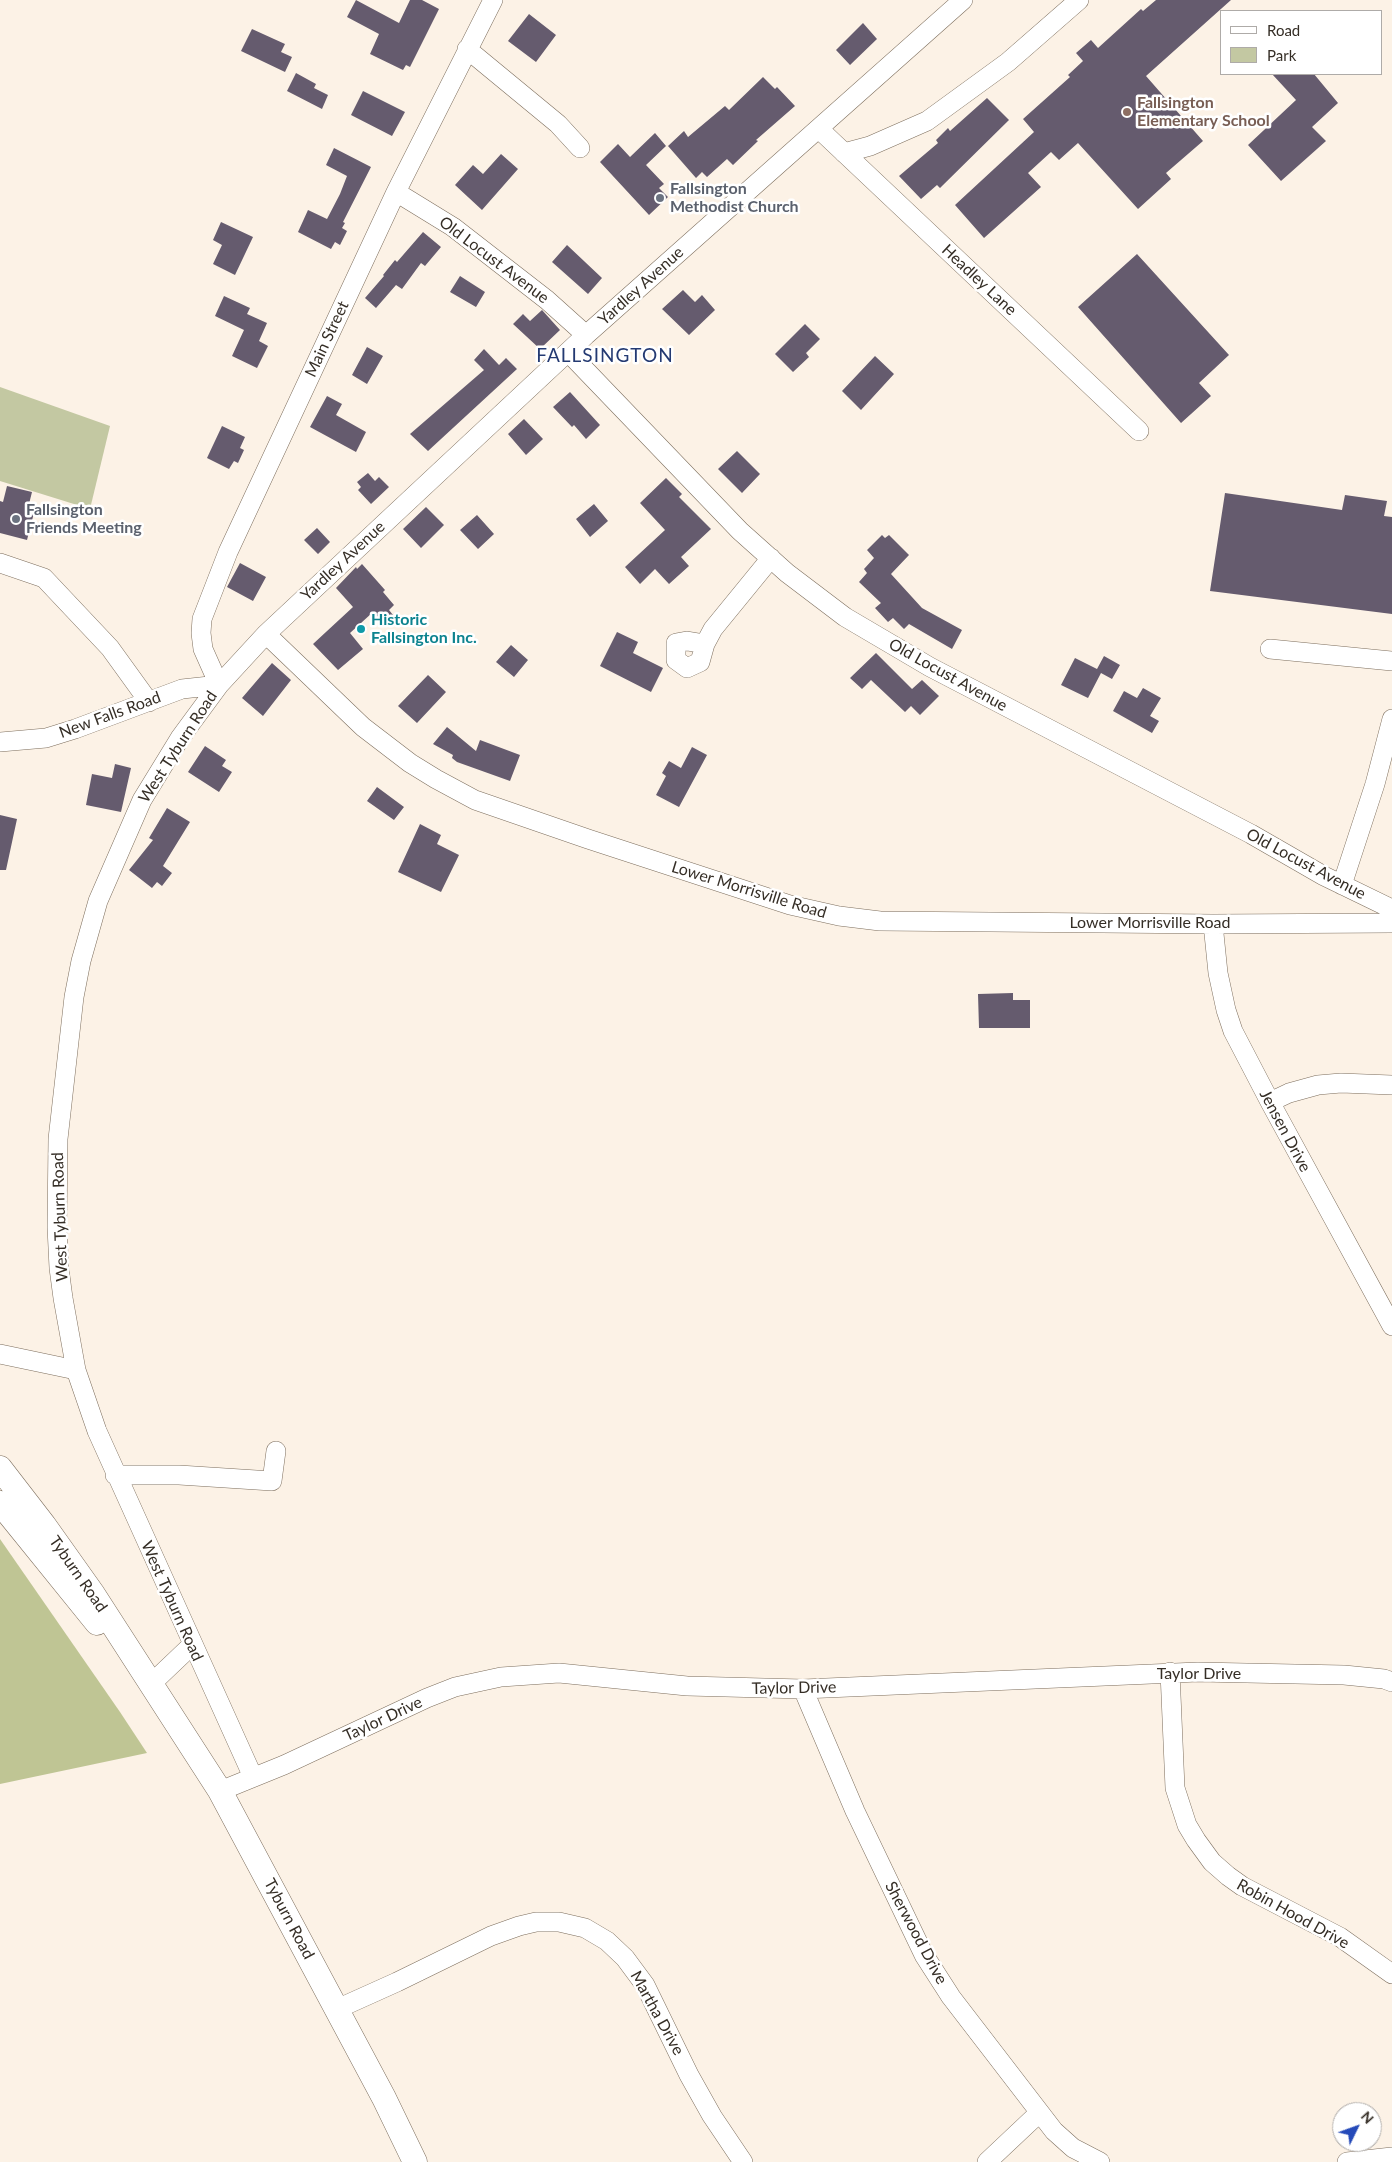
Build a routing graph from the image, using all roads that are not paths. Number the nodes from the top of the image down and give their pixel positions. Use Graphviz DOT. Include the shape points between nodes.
graph roads {
  1 [pos="492,0"];
  2 [pos="963,0"];
  3 [pos="1079,0"];
  4 [pos="467,49"];
  5 [pos="819,129"];
  6 [pos="580,148"];
  7 [pos="844,153"];
  8 [pos="396,192"];
  9 [pos="586,335"];
  10 [pos="568,352"];
  11 [pos="1139,431"];
  12 [pos="771,558"];
  13 [pos="0,563"];
  14 [pos="266,634"];
  15 [pos="705,644"];
  16 [pos="1270,649"];
  17 [pos="1392,661"];
  18 [pos="219,685"];
  19 [pos="149,702"];
  20 [pos="1392,719"];
  21 [pos="0,742"];
  22 [pos="1342,885"];
  23 [pos="1392,909"];
  24 [pos="1392,923"];
  25 [pos="1213,924"];
  26 [pos="1392,1085"];
  27 [pos="1270,1102"];
  28 [pos="1386,1302"];
  29 [pos="1392,1326"];
  30 [pos="0,1354"];
  31 [pos="76,1370"];
  32 [pos="276,1451"];
  33 [pos="0,1468"];
  34 [pos="115,1475"];
  35 [pos="0,1503"];
  36 [pos="192,1645"];
  37 [pos="1170,1672"];
  38 [pos="1392,1682"];
  39 [pos="151,1684"];
  40 [pos="803,1689"];
  41 [pos="253,1778"];
  42 [pos="220,1791"];
  43 [pos="1392,1974"];
  44 [pos="336,2009"];
  45 [pos="1039,2114"];
  46 [pos="1392,2157"];
  47 [pos="415,2162"];
  48 [pos="743,2162"];
  49 [pos="986,2162"];
  50 [pos="1100,2162"];
  51 [pos="1347,2162"];
  1 -- 4 [label="street, Main Street"];
  2 -- 5 [label="street, Yardley Avenue"];
  3 -- 7 [label="street" via="1015,56 927,121 870,146"];
  4 -- 6 [label="street" via="558,124"];
  4 -- 8 [label="street, Main Street"];
  5 -- 7 [label="street, Headley Lane"];
  5 -- 9 [label="street, Yardley Avenue"];
  7 -- 11 [label="street, Headley Lane"];
  8 -- 9 [label="street, Old Locust Avenue" via="453,226"];
  8 -- 18 [label="street, Main Street" via="248,505 202,619 203,649"];
  9 -- 10 [label="street, Yardley Avenue"];
  10 -- 12 [label="street, Old Locust Avenue" via="740,531"];
  10 -- 14 [label="street, Yardley Avenue"];
  12 -- 15 [label="street" via="713,629"];
  12 -- 22 [label="street, Old Locust Avenue" via="845,617 930,667"];
  13 -- 19 [label="street" via="44,578 110,648"];
  14 -- 18 [label="street, Yardley Avenue"];
  14 -- 25 [label="street, Lower Morrisville Road" via="363,727 436,779 485,803 760,896 839,916 880,921"];
  16 -- 17 [label="street"];
  18 -- 19 [label="street, New Falls Road" via="182,689"];
  18 -- 31 [label="street, West Tyburn Road" via="180,738 142,800 98,901 81,961 56,1157 59,1268"];
  19 -- 21 [label="street, New Falls Road" via="46,738"];
  20 -- 22 [label="street"];
  22 -- 23 [label="street, Old Locust Avenue"];
  24 -- 25 [label="street, Lower Morrisville Road"];
  25 -- 27 [label="street, Jensen Drive" via="1226,1010 1233,1031"];
  26 -- 27 [label="street" via="1341,1083 1318,1086 1289,1092"];
  27 -- 28 [label="street, Jensen Drive"];
  28 -- 29 [label="street, Jensen Drive"];
  30 -- 31 [label="street"];
  31 -- 34 [label="street, West Tyburn Road"];
  32 -- 34 [label="street" via="272,1481"];
  33 -- 39 [label="main road, Tyburn Road" via="93,1594"];
  34 -- 36 [label="street, West Tyburn Road"];
  35 -- 39 [label="main road, Tyburn Road" via="83,1607"];
  36 -- 39 [label="street"];
  36 -- 41 [label="street, West Tyburn Road"];
  37 -- 38 [label="street, Taylor Drive" via="1344,1675"];
  37 -- 40 [label="street, Taylor Drive"];
  37 -- 43 [label="street, Robin Hood Drive" via="1175,1788 1196,1840 1212,1862 1242,1886 1340,1937"];
  39 -- 42 [label="main road, Tyburn Road"];
  40 -- 41 [label="street, Taylor Drive" via="687,1686 559,1673 501,1677 441,1693"];
  40 -- 45 [label="street, Sherwood Drive" via="855,1811 924,1955 951,1997"];
  41 -- 42 [label="street, Taylor Drive"];
  42 -- 44 [label="main road, Tyburn Road"];
  44 -- 47 [label="main road, Tyburn Road"];
  44 -- 48 [label="street, Martha Drive" via="519,1926 536,1922 569,1922 585,1928 608,1941 645,1985 689,2075"];
  45 -- 49 [label="street"];
  45 -- 50 [label="street, Sherwood Drive" via="1073,2148"];
  46 -- 51 [label="street"];
}
